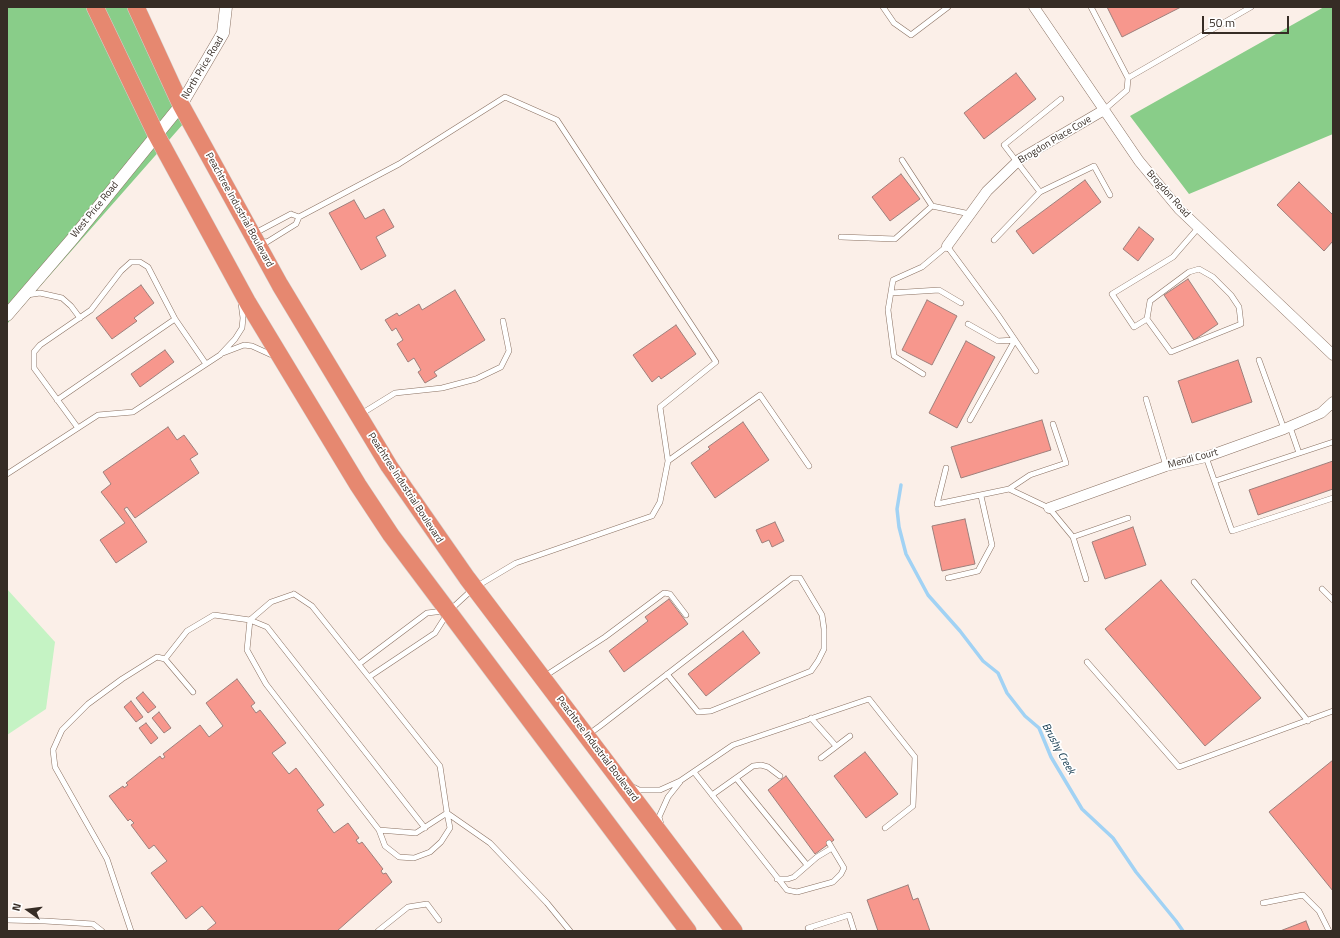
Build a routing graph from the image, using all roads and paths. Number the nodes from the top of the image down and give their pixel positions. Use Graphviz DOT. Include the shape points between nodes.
graph roads {
  1 [pos="95,7"];
  2 [pos="136,7"];
  3 [pos="226,7"];
  4 [pos="883,7"];
  5 [pos="948,7"];
  6 [pos="1034,7"];
  7 [pos="1091,7"];
  8 [pos="1251,7"];
  9 [pos="1128,78"];
  10 [pos="1061,99"];
  11 [pos="181,105"];
  12 [pos="1104,110"];
  13 [pos="156,134"];
  14 [pos="902,160"];
  15 [pos="1016,163"];
  16 [pos="1040,192"];
  17 [pos="1110,195"];
  18 [pos="932,206"];
  19 [pos="970,214"];
  20 [pos="299,217"];
  21 [pos="1199,227"];
  22 [pos="841,237"];
  23 [pos="256,240"];
  24 [pos="994,240"];
  25 [pos="947,246"];
  26 [pos="238,284"];
  27 [pos="891,293"];
  28 [pos="22,297"];
  29 [pos="961,303"];
  30 [pos="7,315"];
  31 [pos="80,318"];
  32 [pos="175,319"];
  33 [pos="1147,320"];
  34 [pos="503,321"];
  35 [pos="968,324"];
  36 [pos="1015,340"];
  37 [pos="220,355"];
  38 [pos="1333,355"];
  39 [pos="1259,360"];
  40 [pos="284,362"];
  41 [pos="206,364"];
  42 [pos="1036,370"];
  43 [pos="923,374"];
  44 [pos="1146,399"];
  45 [pos="57,400"];
  46 [pos="1333,402"];
  47 [pos="359,416"];
  48 [pos="970,420"];
  49 [pos="1053,424"];
  50 [pos="78,428"];
  51 [pos="1287,428"];
  52 [pos="1333,442"];
  53 [pos="1299,454"];
  54 [pos="1206,457"];
  55 [pos="668,461"];
  56 [pos="810,466"];
  57 [pos="1166,466"];
  58 [pos="946,468"];
  59 [pos="7,474"];
  60 [pos="1215,481"];
  61 [pos="1009,490"];
  62 [pos="981,496"];
  63 [pos="1333,498"];
  64 [pos="1049,508"];
  65 [pos="1128,518"];
  66 [pos="1073,537"];
  67 [pos="948,578"];
  68 [pos="1086,580"];
  69 [pos="1194,582"];
  70 [pos="474,588"];
  71 [pos="1322,589"];
  72 [pos="1333,600"];
  73 [pos="449,611"];
  74 [pos="686,615"];
  75 [pos="250,620"];
  76 [pos="165,659"];
  77 [pos="1087,662"];
  78 [pos="359,664"];
  79 [pos="667,674"];
  80 [pos="369,677"];
  81 [pos="542,678"];
  82 [pos="192,692"];
  83 [pos="1333,711"];
  84 [pos="811,718"];
  85 [pos="1308,720"];
  86 [pos="586,736"];
  87 [pos="850,736"];
  88 [pos="836,746"];
  89 [pos="821,758"];
  90 [pos="694,772"];
  91 [pos="780,776"];
  92 [pos="736,778"];
  93 [pos="680,781"];
  94 [pos="621,782"];
  95 [pos="712,795"];
  96 [pos="447,813"];
  97 [pos="425,828"];
  98 [pos="885,828"];
  99 [pos="379,830"];
  100 [pos="667,842"];
  101 [pos="829,843"];
  102 [pos="832,848"];
  103 [pos="807,865"];
  104 [pos="777,879"];
  105 [pos="1263,903"];
  106 [pos="7,920"];
  107 [pos="439,920"];
  108 [pos="102,931"];
  109 [pos="131,931"];
  110 [pos="378,931"];
  111 [pos="570,931"];
  112 [pos="688,931"];
  113 [pos="734,931"];
  114 [pos="811,931"];
  115 [pos="854,931"];
  116 [pos="1329,931"];
  1 -- 13 [label="highway"];
  2 -- 11 [label="highway, Peachtree Industrial Boulevard"];
  3 -- 11 [label="street, North Price Road" via="224,33"];
  4 -- 5 [label="lane" via="894,23 911,35"];
  6 -- 12 [label="street, Brogdon Road"];
  7 -- 9 [label="lane"];
  8 -- 9 [label="lane"];
  9 -- 12 [label="lane" via="1127,90"];
  10 -- 15 [label="lane" via="1004,145"];
  11 -- 13 [label="street, West Price Road"];
  11 -- 23 [label="highway, Peachtree Industrial Boulevard"];
  12 -- 15 [label="street, Brogdon Place Cove"];
  12 -- 21 [label="street, Brogdon Road" via="1139,161"];
  13 -- 26 [label="highway"];
  13 -- 28 [label="street, West Price Road" via="74,237"];
  14 -- 18 [label="lane"];
  15 -- 16 [label="lane"];
  15 -- 19 [label="street, Brogdon Place Cove" via="987,191"];
  16 -- 17 [label="lane" via="1094,166"];
  16 -- 24 [label="lane"];
  18 -- 19 [label="lane"];
  18 -- 22 [label="lane" via="896,239"];
  19 -- 25 [label="street, Brogdon Place Cove"];
  20 -- 23 [label="lane" via="296,224 267,242"];
  20 -- 23 [label="lane" via="291,214 259,231"];
  20 -- 55 [label="lane" via="399,164 505,97 557,120 716,362 660,407"];
  21 -- 33 [label="lane" via="1173,257 1112,294 1134,327"];
  21 -- 38 [label="street, Brogdon Road"];
  23 -- 47 [label="highway, Peachtree Industrial Boulevard" via="280,285"];
  25 -- 27 [label="lane" via="922,268 893,280"];
  25 -- 36 [label="lane"];
  26 -- 37 [label="lane" via="242,328 235,340"];
  26 -- 40 [label="highway"];
  27 -- 29 [label="lane" via="938,290"];
  27 -- 43 [label="lane" via="888,310 894,356"];
  28 -- 30 [label="street, West Price Road"];
  28 -- 31 [label="lane" via="40,293 62,298"];
  31 -- 32 [label="lane" via="91,310 126,265 140,262 148,267"];
  31 -- 45 [label="lane" via="40,345 34,352 34,368"];
  32 -- 41 [label="lane"];
  32 -- 45 [label="lane"];
  33 -- 33 [label="lane" via="1150,302 1189,272 1199,269 1231,295 1239,307 1241,324 1171,352"];
  34 -- 47 [label="lane" via="509,351 501,366 476,379 442,388 396,393"];
  35 -- 36 [label="lane" via="998,341"];
  36 -- 42 [label="lane"];
  36 -- 48 [label="lane"];
  37 -- 40 [label="lane" via="244,344"];
  37 -- 41 [label="lane"];
  39 -- 51 [label="lane"];
  40 -- 73 [label="highway" via="391,535"];
  41 -- 50 [label="lane" via="133,412 98,415"];
  44 -- 57 [label="lane"];
  45 -- 50 [label="lane"];
  46 -- 51 [label="street, Mendi Court" via="1321,413"];
  47 -- 70 [label="highway, Peachtree Industrial Boulevard" via="421,514"];
  49 -- 61 [label="lane" via="1066,463 1030,474"];
  50 -- 59 [label="lane"];
  51 -- 53 [label="lane"];
  51 -- 54 [label="street, Mendi Court"];
  52 -- 53 [label="lane"];
  53 -- 60 [label="lane"];
  54 -- 57 [label="street, Mendi Court"];
  54 -- 60 [label="lane"];
  55 -- 56 [label="lane" via="760,395"];
  55 -- 70 [label="lane" via="660,502 652,516 516,563"];
  57 -- 64 [label="street, Mendi Court"];
  58 -- 62 [label="lane" via="937,504"];
  60 -- 63 [label="lane" via="1232,531"];
  61 -- 62 [label="lane"];
  61 -- 64 [label="lane"];
  62 -- 67 [label="lane" via="992,545 978,571"];
  64 -- 66 [label="lane"];
  65 -- 66 [label="lane"];
  66 -- 68 [label="lane"];
  69 -- 85 [label="lane"];
  70 -- 73 [label="lane"];
  70 -- 81 [label="highway, Peachtree Industrial Boulevard"];
  71 -- 72 [label="lane"];
  73 -- 78 [label="lane" via="427,613"];
  73 -- 80 [label="lane" via="435,633"];
  73 -- 112 [label="highway"];
  74 -- 81 [label="lane" via="670,594 664,593 605,637"];
  75 -- 76 [label="lane" via="214,615 187,631"];
  75 -- 78 [label="lane" via="271,602 294,594 312,606"];
  75 -- 97 [label="lane" via="267,627"];
  75 -- 99 [label="lane" via="247,650 266,684"];
  76 -- 82 [label="lane"];
  76 -- 109 [label="lane" via="157,657 88,704 62,730 53,750 55,767 107,859"];
  77 -- 85 [label="lane" via="1179,767"];
  78 -- 80 [label="lane"];
  79 -- 79 [label="lane" via="792,578 800,578 822,615 824,649 811,671 710,711 698,712"];
  79 -- 86 [label="lane"];
  80 -- 96 [label="lane" via="440,766"];
  81 -- 86 [label="highway, Peachtree Industrial Boulevard"];
  83 -- 85 [label="lane"];
  84 -- 88 [label="lane"];
  84 -- 90 [label="lane" via="733,745"];
  84 -- 98 [label="lane" via="869,699 915,757 913,806"];
  86 -- 94 [label="highway, Peachtree Industrial Boulevard"];
  87 -- 88 [label="lane"];
  88 -- 89 [label="lane"];
  90 -- 93 [label="lane"];
  90 -- 95 [label="lane"];
  91 -- 92 [label="lane" via="761,765 753,766"];
  92 -- 95 [label="lane"];
  92 -- 103 [label="lane"];
  93 -- 94 [label="lane" via="660,790 639,790"];
  93 -- 100 [label="lane" via="668,797 659,817"];
  94 -- 100 [label="highway, Peachtree Industrial Boulevard"];
  95 -- 104 [label="lane"];
  96 -- 97 [label="lane"];
  96 -- 99 [label="lane" via="450,828 441,842 430,852 414,858 399,857 385,846"];
  96 -- 111 [label="lane" via="490,844 547,903"];
  97 -- 99 [label="lane" via="416,833"];
  100 -- 113 [label="highway, Peachtree Industrial Boulevard"];
  101 -- 102 [label="lane"];
  102 -- 103 [label="lane"];
  102 -- 104 [label="lane" via="844,868 833,882 797,892 787,890"];
  103 -- 104 [label="lane" via="794,877"];
  105 -- 116 [label="lane" via="1303,894 1319,911"];
  106 -- 108 [label="lane" via="93,924"];
  107 -- 110 [label="lane" via="427,904 408,907"];
  114 -- 115 [label="lane" via="808,928 849,915"];
}
